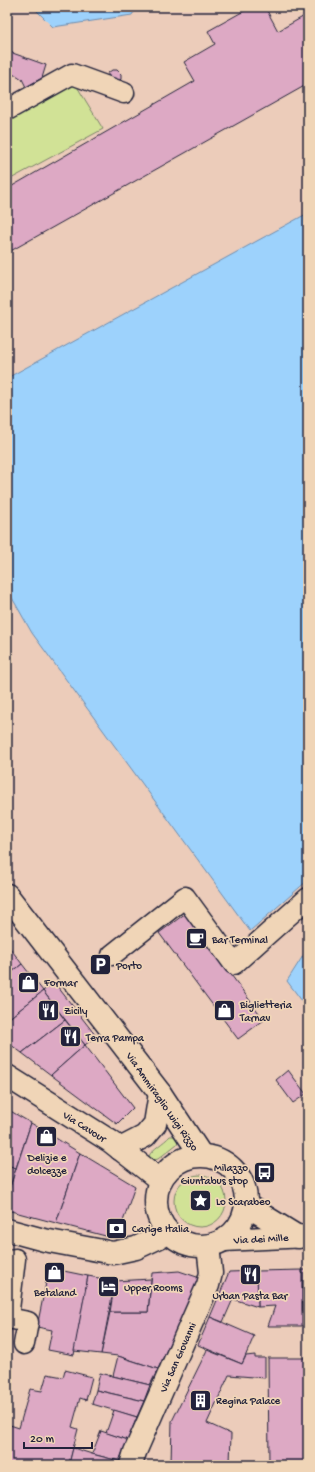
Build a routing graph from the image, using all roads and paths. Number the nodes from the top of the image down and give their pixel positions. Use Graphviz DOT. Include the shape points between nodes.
graph roads {
  1 [pos="124,94"];
  2 [pos="7,110"];
  3 [pos="7,895"];
  4 [pos="308,898"];
  5 [pos="112,955"];
  6 [pos="7,1076"];
  7 [pos="160,1093"];
  8 [pos="120,1149"];
  9 [pos="201,1156"];
  10 [pos="160,1180"];
  11 [pos="246,1205"];
  12 [pos="7,1230"];
  13 [pos="168,1233"];
  14 [pos="303,1236"];
  15 [pos="216,1243"];
  16 [pos="15,1259"];
  17 [pos="24,1344"];
  18 [pos="131,1465"];
  1 -- 2 [label="street" via="72,74"];
  3 -- 7 [label="main road, Via Ammiraglio Luigi Rizzo"];
  4 -- 5 [label="street" via="234,964 185,898"];
  6 -- 8 [label="main road, Via Cavour"];
  7 -- 8 [label="main road" via="155,1124 145,1136"];
  7 -- 9 [label="main road, Via Ammiraglio Luigi Rizzo"];
  8 -- 10 [label="main road, Via Cavour"];
  9 -- 10 [label="main road, Via dei Mille" via="177,1162"];
  9 -- 11 [label="main road, Via dei Mille" via="221,1160 236,1172 244,1188"];
  10 -- 13 [label="main road, Via dei Mille" via="155,1202 161,1224"];
  11 -- 14 [label="main road, Via dei Mille"];
  11 -- 15 [label="main road, Via dei Mille" via="235,1231"];
  12 -- 13 [label="main road" via="113,1253 136,1248"];
  13 -- 15 [label="main road, Via dei Mille" via="176,1240 197,1247"];
  14 -- 15 [label="main road, Via dei Mille"];
  15 -- 18 [label="main road, Via San Giovanni" via="208,1285"];
  16 -- 17 [label="street" via="8,1318 28,1322"];
}
